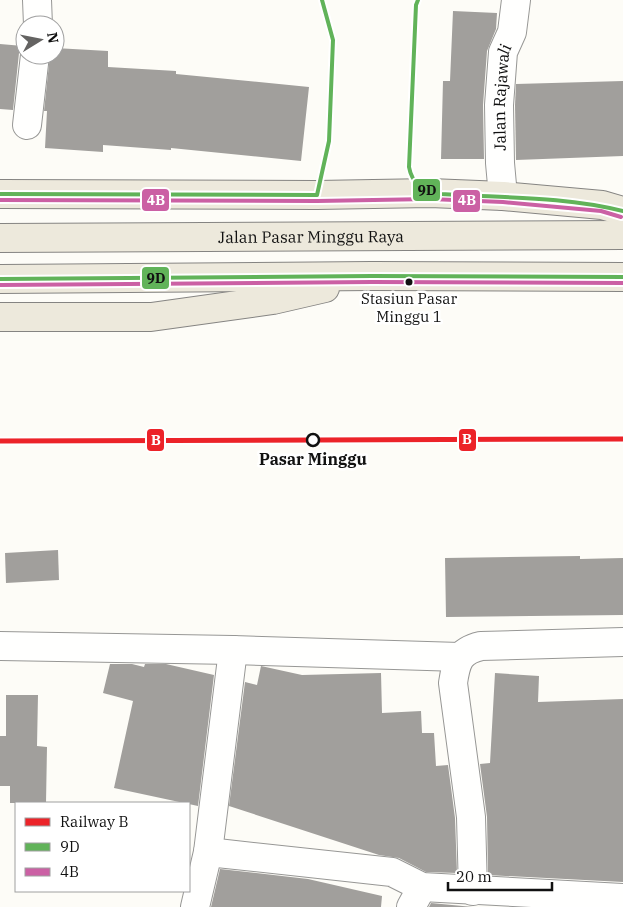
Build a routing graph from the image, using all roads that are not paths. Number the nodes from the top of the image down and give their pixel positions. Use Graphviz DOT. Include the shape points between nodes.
graph roads {
  1 [pos="516,0"];
  2 [pos="34,65"];
  3 [pos="27,125"];
  4 [pos="0,194"];
  5 [pos="503,196"];
  6 [pos="623,211"];
  7 [pos="623,234"];
  8 [pos="0,238"];
  9 [pos="372,276"];
  10 [pos="623,277"];
  11 [pos="0,279"];
  12 [pos="0,317"];
  13 [pos="623,642"];
  14 [pos="0,646"];
  15 [pos="233,650"];
  16 [pos="460,657"];
  17 [pos="208,852"];
  18 [pos="473,890"];
  19 [pos="417,897"];
  20 [pos="623,898"];
  21 [pos="196,907"];
  1 -- 5 [label="street, Jalan Rajawali" via="512,32 504,52 499,105"];
  2 -- 3 [label="street"];
  4 -- 5 [label="main road" via="430,193"];
  5 -- 6 [label="main road" via="602,205"];
  7 -- 8 [label="main road, Jalan Pasar Minggu Raya"];
  9 -- 10 [label="main road"];
  9 -- 11 [label="main road"];
  9 -- 12 [label="main road" via="273,300 151,317"];
  13 -- 16 [label="street" via="482,646 471,648"];
  14 -- 15 [label="street"];
  15 -- 16 [label="street"];
  15 -- 17 [label="street"];
  16 -- 18 [label="street" via="453,683 471,817"];
  17 -- 19 [label="street" via="392,872"];
  17 -- 21 [label="street"];
  18 -- 19 [label="street"];
  18 -- 20 [label="street"];
}
